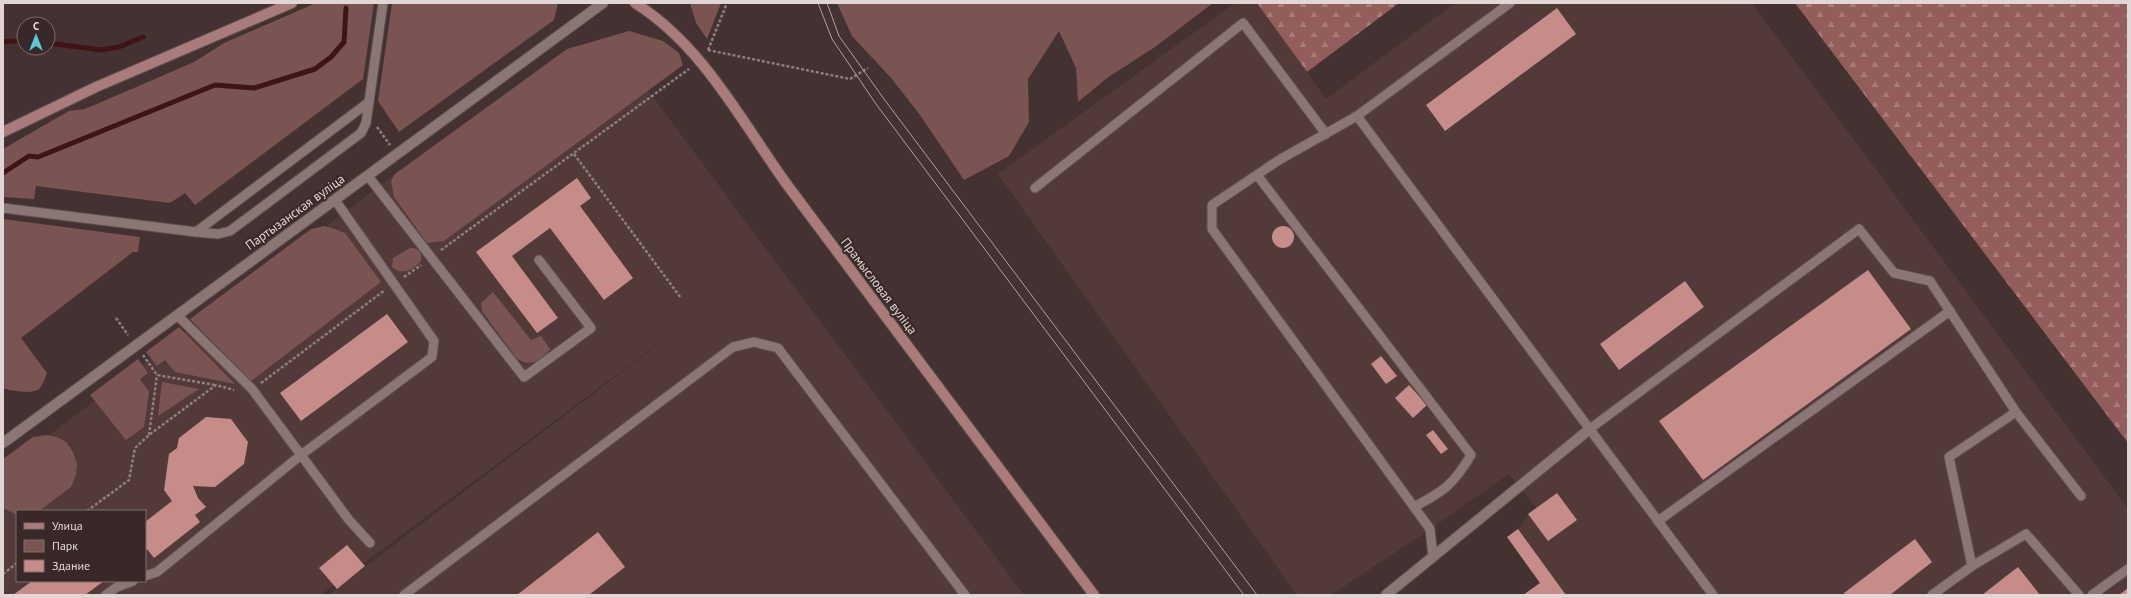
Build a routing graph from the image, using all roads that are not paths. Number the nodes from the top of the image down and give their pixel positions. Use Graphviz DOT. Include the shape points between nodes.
graph roads {
  1 [pos="292,3"];
  2 [pos="383,3"];
  3 [pos="603,3"];
  4 [pos="635,3"];
  5 [pos="1510,3"];
  6 [pos="369,102"];
  7 [pos="1357,116"];
  8 [pos="3,132"];
  9 [pos="1326,134"];
  10 [pos="1257,175"];
  11 [pos="368,176"];
  12 [pos="1034,188"];
  13 [pos="335,200"];
  14 [pos="3,208"];
  15 [pos="196,232"];
  16 [pos="540,260"];
  17 [pos="1950,311"];
  18 [pos="178,315"];
  19 [pos="2016,412"];
  20 [pos="1591,428"];
  21 [pos="5,438"];
  22 [pos="301,455"];
  23 [pos="2081,496"];
  24 [pos="1414,507"];
  25 [pos="1658,521"];
  26 [pos="370,543"];
  27 [pos="1433,557"];
  28 [pos="1972,566"];
  29 [pos="2128,569"];
  30 [pos="146,576"];
  31 [pos="130,582"];
  32 [pos="106,595"];
  33 [pos="404,595"];
  34 [pos="965,595"];
  35 [pos="1094,595"];
  36 [pos="1386,595"];
  37 [pos="1713,595"];
  38 [pos="1932,595"];
  39 [pos="2080,595"];
  40 [pos="2092,595"];
  1 -- 8 [label="main road" via="96,88"];
  2 -- 6 [label="lane"];
  3 -- 11 [label="street, Партызанская вуліца"];
  4 -- 35 [label="main road, Прамысловая вуліца" via="652,14 700,60 785,182"];
  5 -- 7 [label="lane"];
  6 -- 15 [label="lane"];
  6 -- 15 [label="lane" via="366,123 361,133 230,231 218,234"];
  7 -- 9 [label="lane"];
  7 -- 20 [label="lane"];
  9 -- 10 [label="lane"];
  9 -- 12 [label="lane" via="1243,23"];
  10 -- 24 [label="lane" via="1212,205 1212,229"];
  10 -- 24 [label="lane" via="1471,455 1459,474 1442,492"];
  11 -- 13 [label="street, Партызанская вуліца"];
  11 -- 16 [label="lane" via="524,378 591,328"];
  13 -- 18 [label="street, Партызанская вуліца"];
  13 -- 22 [label="lane" via="434,341 432,357"];
  14 -- 15 [label="lane"];
  17 -- 19 [label="lane"];
  17 -- 20 [label="lane" via="1930,281 1894,273 1859,229"];
  17 -- 25 [label="lane"];
  18 -- 21 [label="street, Партызанская вуліца"];
  18 -- 22 [label="lane" via="252,389"];
  19 -- 23 [label="lane"];
  19 -- 28 [label="lane" via="1949,457"];
  20 -- 25 [label="lane"];
  20 -- 27 [label="street"];
  22 -- 26 [label="lane" via="348,520"];
  22 -- 30 [label="lane" via="157,572"];
  24 -- 27 [label="lane" via="1430,529"];
  25 -- 37 [label="lane"];
  27 -- 36 [label="street"];
  28 -- 38 [label="lane"];
  28 -- 39 [label="lane" via="2026,534"];
  29 -- 40 [label="lane"];
  31 -- 32 [label="lane"];
  33 -- 34 [label="lane" via="733,347 754,342 778,348"];
}
